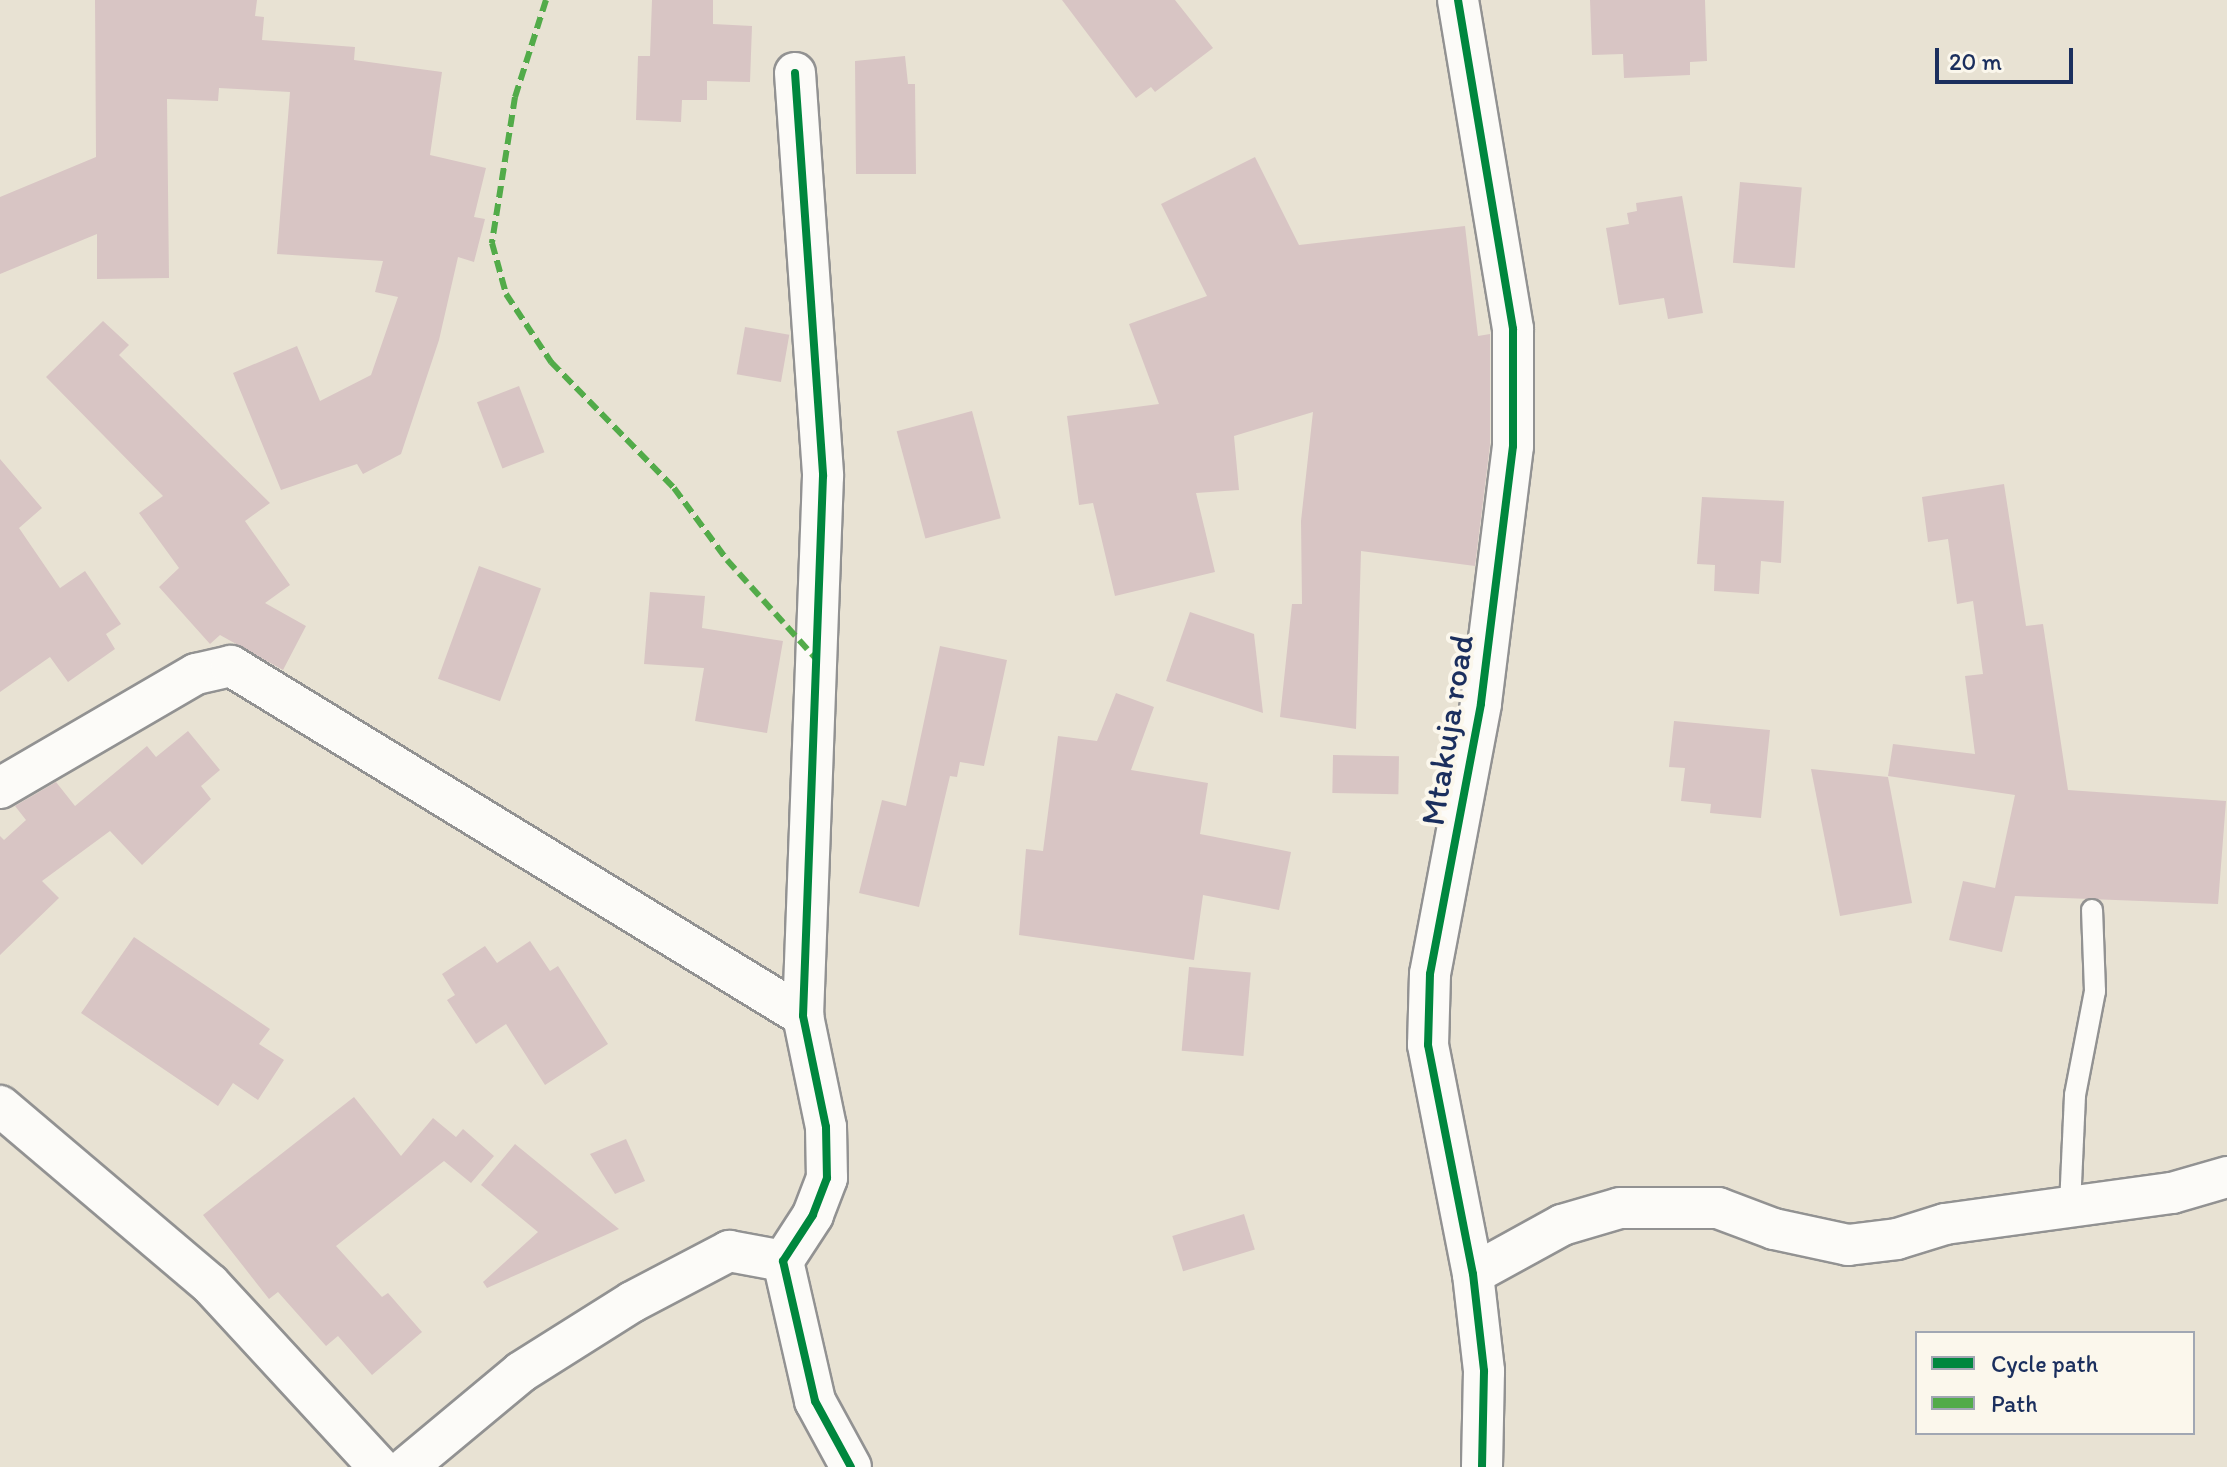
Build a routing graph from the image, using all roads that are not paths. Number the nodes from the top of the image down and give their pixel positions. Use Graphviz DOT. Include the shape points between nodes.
graph roads {
  1 [pos="1458,0"];
  2 [pos="795,73"];
  3 [pos="0,788"];
  4 [pos="2092,910"];
  5 [pos="803,1016"];
  6 [pos="0,1106"];
  7 [pos="2227,1177"];
  8 [pos="2070,1206"];
  9 [pos="783,1261"];
  10 [pos="1473,1274"];
  11 [pos="379,1467"];
  12 [pos="407,1467"];
  13 [pos="851,1467"];
  14 [pos="1482,1467"];
  1 -- 10 [label="street, Mtakuja road" via="1513,344 1513,446 1481,704 1430,974 1428,1045"];
  2 -- 5 [label="street" via="823,476"];
  3 -- 5 [label="street" via="196,674 231,666"];
  4 -- 8 [label="lane" via="2095,991 2075,1095"];
  5 -- 9 [label="street" via="826,1127 827,1178 813,1215"];
  6 -- 11 [label="street" via="210,1284"];
  7 -- 8 [label="street" via="2172,1193"];
  8 -- 10 [label="street" via="1848,1245 1774,1229 1718,1208 1620,1208 1562,1225"];
  9 -- 12 [label="street" via="729,1251 632,1302 521,1372"];
  9 -- 13 [label="street" via="815,1401"];
  10 -- 14 [label="street, Mtakuja road" via="1484,1371"];
}
